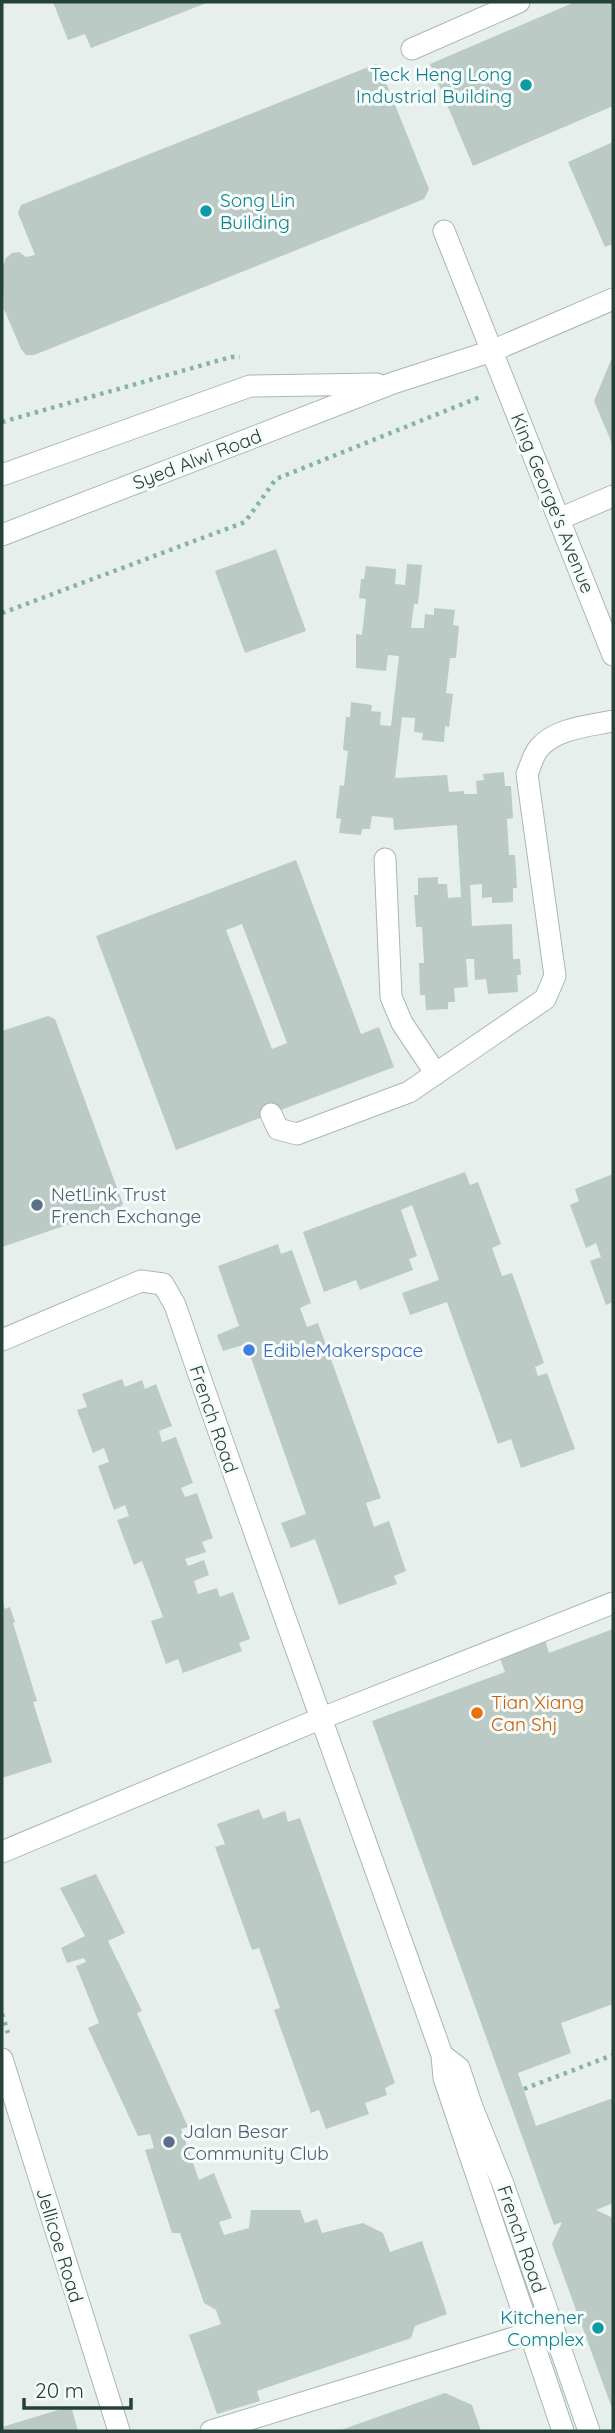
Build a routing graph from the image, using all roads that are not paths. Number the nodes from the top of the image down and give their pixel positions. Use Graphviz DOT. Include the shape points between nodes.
graph roads {
  1 [pos="519,2"];
  2 [pos="412,48"];
  3 [pos="444,231"];
  4 [pos="613,299"];
  5 [pos="492,351"];
  6 [pos="393,383"];
  7 [pos="2,475"];
  8 [pos="613,496"];
  9 [pos="559,519"];
  10 [pos="2,535"];
  11 [pos="613,655"];
  12 [pos="613,721"];
  13 [pos="385,859"];
  14 [pos="436,1074"];
  15 [pos="271,1114"];
  16 [pos="2,1340"];
  17 [pos="613,1603"];
  18 [pos="323,1718"];
  19 [pos="2,1852"];
  20 [pos="442,2055"];
  21 [pos="2,2059"];
  22 [pos="552,2326"];
  23 [pos="531,2334"];
  24 [pos="119,2431"];
  25 [pos="211,2431"];
  26 [pos="563,2431"];
  27 [pos="589,2431"];
  1 -- 2 [label="street"];
  3 -- 5 [label="street, King George's Avenue"];
  4 -- 5 [label="street, Syed Alwi Road"];
  5 -- 6 [label="street, Syed Alwi Road"];
  5 -- 9 [label="street, King George's Avenue"];
  6 -- 7 [label="street, Syed Alwi Road" via="250,386"];
  6 -- 10 [label="street, Syed Alwi Road"];
  8 -- 9 [label="street"];
  9 -- 11 [label="street, King George's Avenue"];
  12 -- 14 [label="street" via="562,733 545,742 527,774 555,976 545,999"];
  13 -- 14 [label="street" via="391,997 402,1023"];
  14 -- 15 [label="street" via="409,1092 297,1134 278,1129"];
  16 -- 18 [label="street, French Road" via="141,1281 163,1284 175,1306"];
  17 -- 18 [label="street"];
  18 -- 19 [label="street"];
  18 -- 20 [label="street, French Road"];
  20 -- 22 [label="street, French Road" via="459,2068"];
  20 -- 23 [label="street, French Road" via="444,2078"];
  21 -- 24 [label="street, Jellicoe Road"];
  22 -- 23 [label="street"];
  22 -- 27 [label="street, French Road"];
  23 -- 25 [label="street"];
  23 -- 26 [label="street, French Road"];
}
